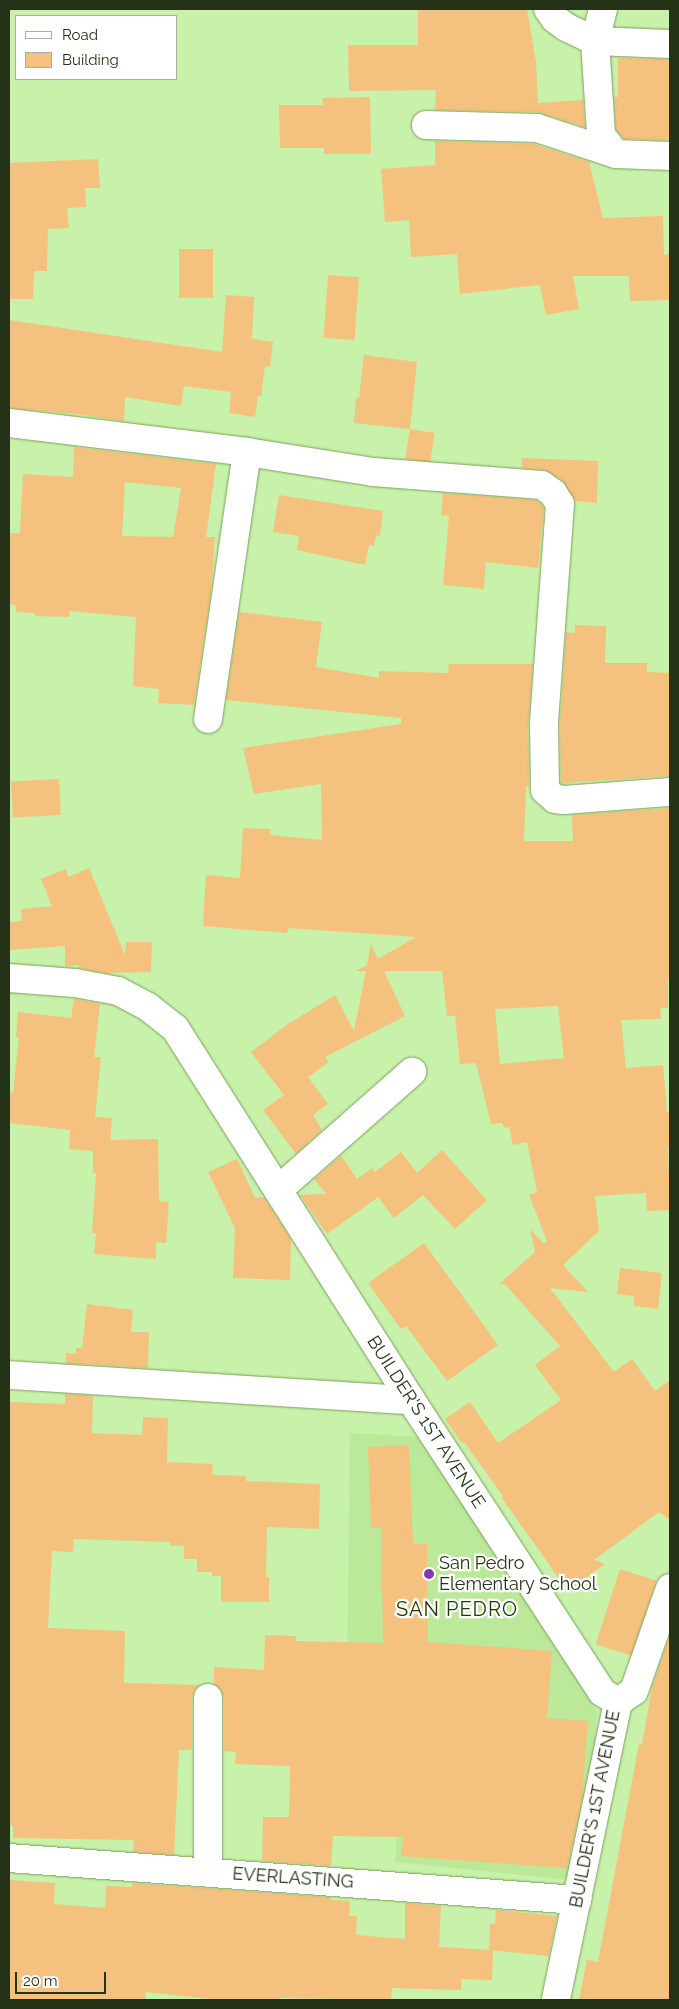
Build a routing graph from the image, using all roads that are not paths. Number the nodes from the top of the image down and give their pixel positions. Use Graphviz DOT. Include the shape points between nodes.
graph roads {
  1 [pos="548,9"];
  2 [pos="603,9"];
  3 [pos="595,41"];
  4 [pos="670,44"];
  5 [pos="426,125"];
  6 [pos="616,154"];
  7 [pos="670,156"];
  8 [pos="9,423"];
  9 [pos="247,452"];
  10 [pos="208,719"];
  11 [pos="670,792"];
  12 [pos="9,978"];
  13 [pos="412,1072"];
  14 [pos="278,1190"];
  15 [pos="9,1375"];
  16 [pos="411,1400"];
  17 [pos="670,1588"];
  18 [pos="208,1698"];
  19 [pos="618,1702"];
  20 [pos="9,1858"];
  21 [pos="208,1872"];
  22 [pos="577,1900"];
  23 [pos="556,2000"];
  1 -- 3 [label="street" via="555,19"];
  2 -- 3 [label="street"];
  3 -- 4 [label="street"];
  3 -- 6 [label="street" via="601,135"];
  5 -- 6 [label="street" via="537,128"];
  6 -- 7 [label="street"];
  8 -- 9 [label="street"];
  9 -- 10 [label="street"];
  9 -- 11 [label="street" via="372,472 542,485 553,493 560,504 544,724 545,790 555,799 565,800"];
  12 -- 14 [label="street, BUILDER'S 1ST AVENUE" via="118,991 148,1007 175,1028"];
  13 -- 14 [label="street"];
  14 -- 16 [label="street, BUILDER'S 1ST AVENUE"];
  15 -- 16 [label="street"];
  16 -- 19 [label="street, BUILDER'S 1ST AVENUE" via="602,1692"];
  17 -- 19 [label="street" via="634,1691"];
  18 -- 21 [label="street"];
  19 -- 22 [label="street, BUILDER'S 1ST AVENUE"];
  20 -- 21 [label="street, EVERLASTING"];
  21 -- 22 [label="street, EVERLASTING"];
  22 -- 23 [label="street, BUILDER'S 1ST AVENUE"];
}
